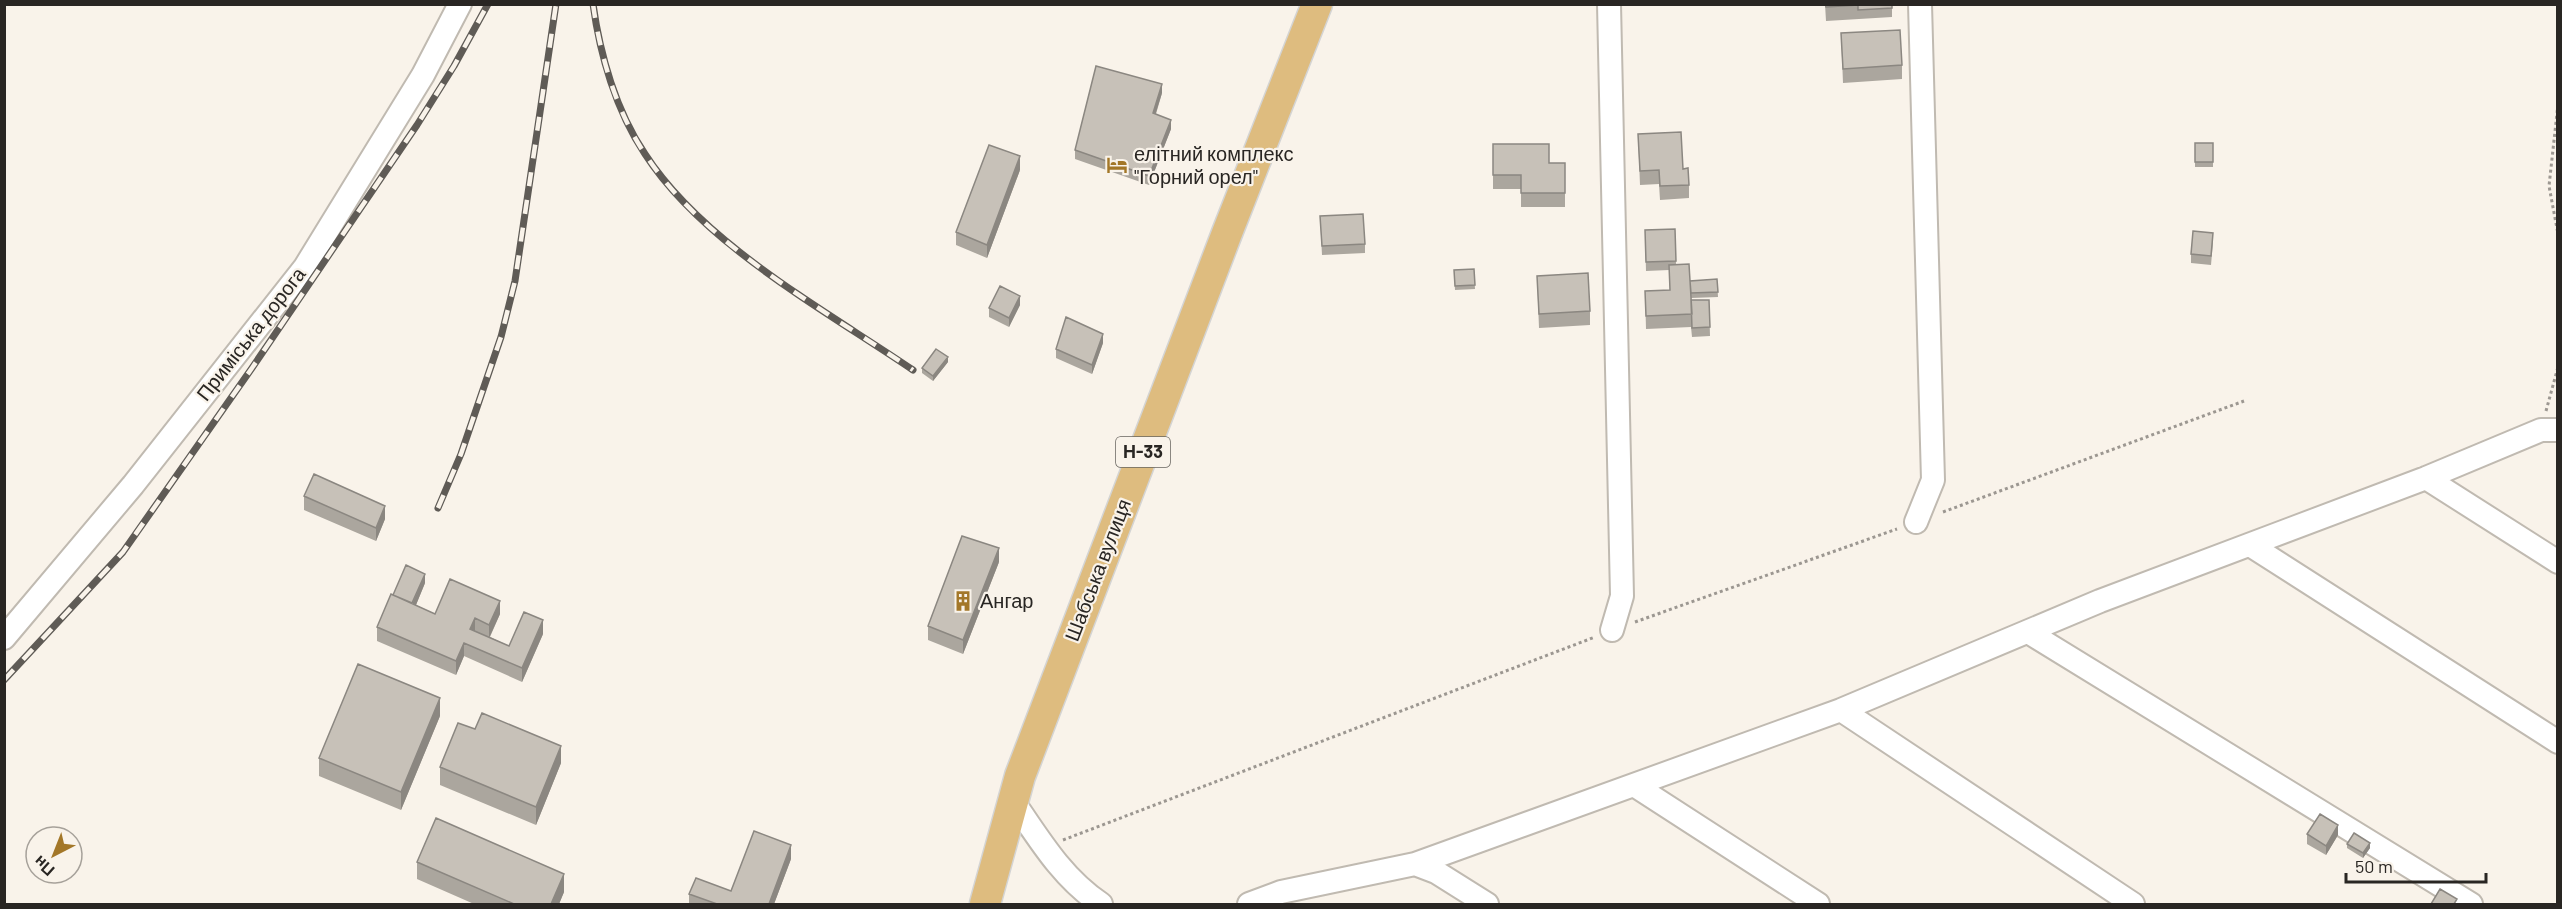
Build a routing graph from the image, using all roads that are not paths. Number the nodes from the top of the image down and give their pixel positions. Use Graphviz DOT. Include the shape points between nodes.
graph roads {
  1 [pos="460,4"];
  2 [pos="1317,4"];
  3 [pos="1608,4"];
  4 [pos="1920,4"];
  5 [pos="2549,430"];
  6 [pos="2426,478"];
  7 [pos="1917,522"];
  8 [pos="2250,545"];
  9 [pos="2558,562"];
  10 [pos="1612,630"];
  11 [pos="2028,632"];
  12 [pos="4,638"];
  13 [pos="1842,710"];
  14 [pos="2558,742"];
  15 [pos="1634,785"];
  16 [pos="1013,801"];
  17 [pos="1415,864"];
  18 [pos="985,904"];
  19 [pos="1101,904"];
  20 [pos="1249,904"];
  21 [pos="1487,904"];
  22 [pos="1818,904"];
  23 [pos="2133,904"];
  24 [pos="2471,904"];
  1 -- 12 [label="street, Приміська дорога" via="423,75 305,267 134,485"];
  2 -- 16 [label="main road, Шабська вулиця / Н-33" via="1218,255"];
  3 -- 10 [label="street" via="1622,596"];
  4 -- 7 [label="street" via="1933,480"];
  5 -- 6 [label="street"];
  6 -- 8 [label="street"];
  6 -- 9 [label="street"];
  8 -- 11 [label="street"];
  8 -- 14 [label="street"];
  11 -- 13 [label="street"];
  11 -- 24 [label="street"];
  13 -- 15 [label="street"];
  13 -- 23 [label="street"];
  15 -- 17 [label="street"];
  15 -- 22 [label="street"];
  16 -- 18 [label="main road, Шабська вулиця / Н-33"];
  16 -- 19 [label="street" via="1059,868 1081,891"];
  17 -- 20 [label="street" via="1281,892"];
  17 -- 21 [label="street" via="1436,872"];
}
